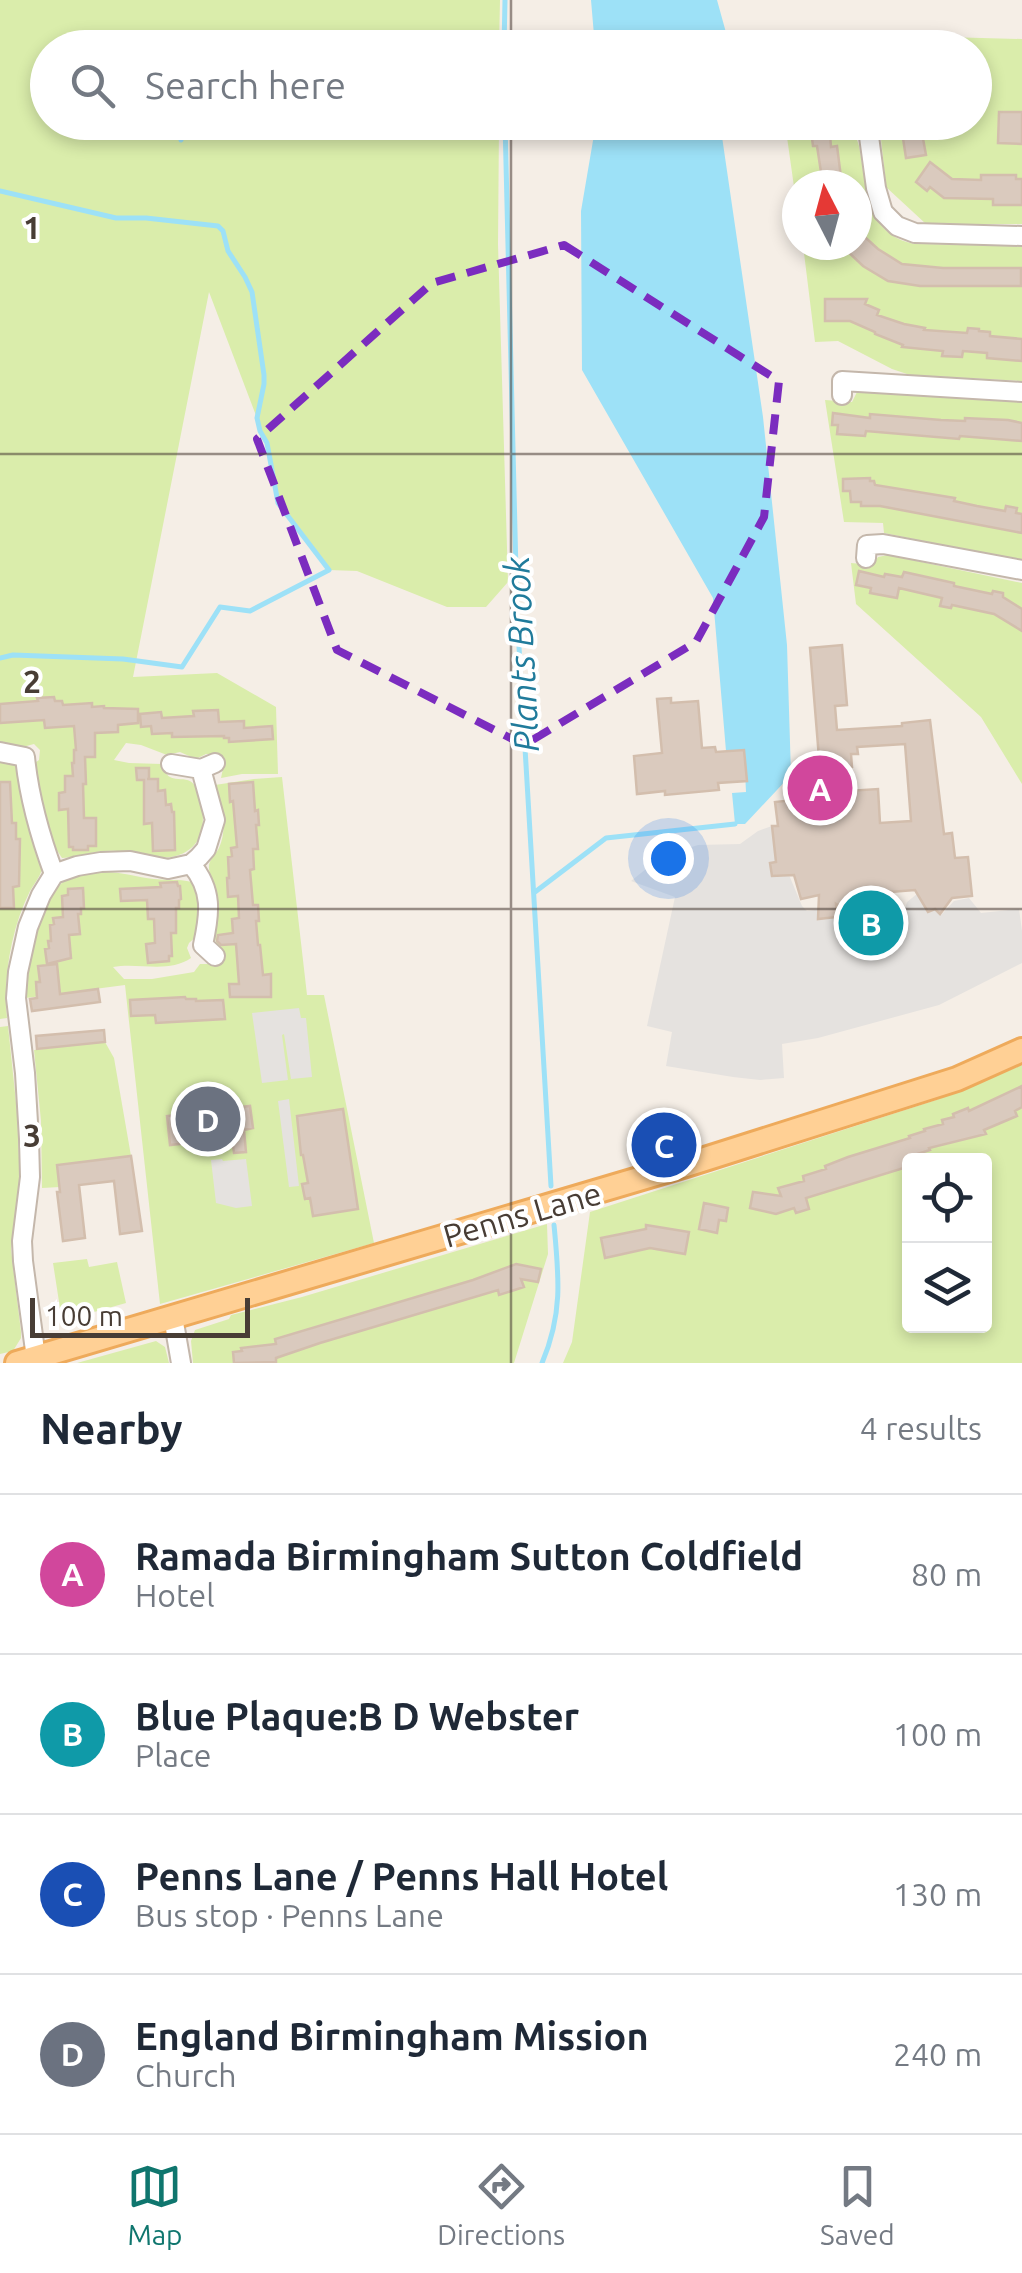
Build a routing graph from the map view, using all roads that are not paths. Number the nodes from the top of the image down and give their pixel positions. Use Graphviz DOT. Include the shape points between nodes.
graph roads {
  1 [pos="869,140"];
  2 [pos="1022,236"];
  3 [pos="842,381"];
  4 [pos="1022,392"];
  5 [pos="867,544"];
  6 [pos="1022,570"];
  7 [pos="0,752"];
  8 [pos="171,764"];
  9 [pos="191,864"];
  10 [pos="54,874"];
  11 [pos="203,950"];
  12 [pos="1022,1050"];
  13 [pos="173,1318"];
  14 [pos="27,1360"];
  15 [pos="181,1363"];
  1 -- 2 [label="street" via="883,212 896,226 915,233"];
  3 -- 4 [label="street"];
  5 -- 6 [label="street"];
  7 -- 10 [label="street" via="25,758"];
  8 -- 9 [label="street" via="208,766 215,820 206,849"];
  9 -- 10 [label="street" via="168,869 100,862"];
  9 -- 11 [label="street" via="207,892"];
  10 -- 14 [label="street" via="28,928 17,985 30,1158 22,1241"];
  12 -- 13 [label="main road, Penns Lane" via="957,1079 762,1142"];
  13 -- 14 [label="main road, Penns Lane"];
  13 -- 15 [label="street"];
}
